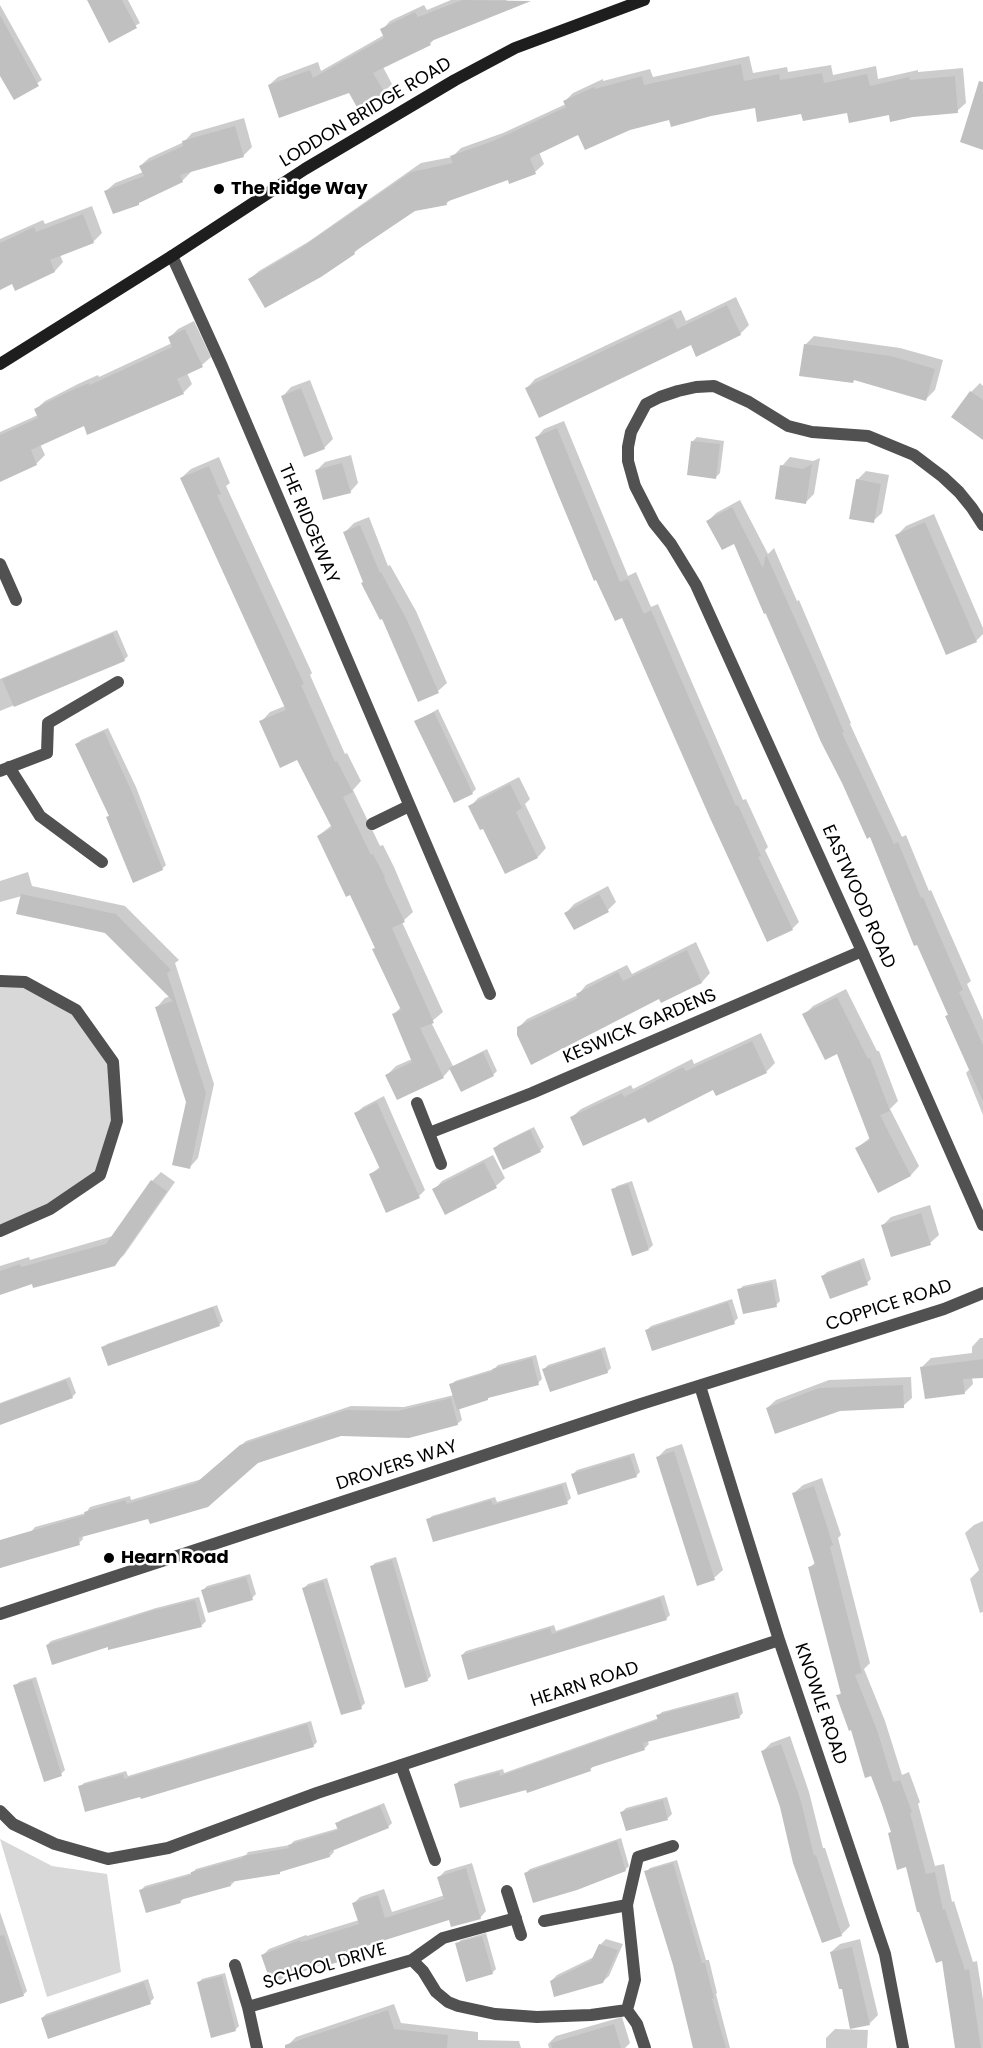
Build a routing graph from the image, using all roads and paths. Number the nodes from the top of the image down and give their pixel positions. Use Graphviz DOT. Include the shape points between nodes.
graph roads {
  1 [pos="644,0"];
  2 [pos="172,256"];
  3 [pos="0,364"];
  4 [pos="983,525"];
  5 [pos="0,565"];
  6 [pos="16,600"];
  7 [pos="118,682"];
  8 [pos="5,769"];
  9 [pos="409,806"];
  10 [pos="372,825"];
  11 [pos="102,862"];
  12 [pos="862,951"];
  13 [pos="0,981"];
  14 [pos="490,994"];
  15 [pos="417,1103"];
  16 [pos="429,1133"];
  17 [pos="441,1164"];
  18 [pos="983,1225"];
  19 [pos="0,1231"];
  20 [pos="983,1293"];
  21 [pos="806,1352"];
  22 [pos="700,1386"];
  23 [pos="0,1614"];
  24 [pos="779,1640"];
  25 [pos="401,1765"];
  26 [pos="0,1811"];
  27 [pos="673,1846"];
  28 [pos="435,1860"];
  29 [pos="507,1891"];
  30 [pos="627,1905"];
  31 [pos="516,1918"];
  32 [pos="544,1921"];
  33 [pos="520,1935"];
  34 [pos="412,1960"];
  35 [pos="235,1965"];
  36 [pos="248,2007"];
  37 [pos="627,2010"];
  38 [pos="257,2048"];
  39 [pos="645,2048"];
  40 [pos="903,2048"];
  1 -- 2 [label="street, LODDON BRIDGE ROAD" via="515,48 454,80 305,169"];
  2 -- 3 [label="street, LODDON BRIDGE ROAD"];
  2 -- 9 [label="street, THE RIDGEWAY"];
  4 -- 12 [label="street, EASTWOOD ROAD" via="959,492 914,455 868,436 788,426 714,386 696,387 646,404 632,432 628,461 644,505 696,585"];
  5 -- 6 [label="street"];
  7 -- 8 [label="street" via="48,723 47,753"];
  8 -- 11 [label="street" via="40,816"];
  9 -- 10 [label="street"];
  9 -- 14 [label="street, THE RIDGEWAY"];
  12 -- 16 [label="street, KESWICK GARDENS" via="532,1094"];
  12 -- 18 [label="street, EASTWOOD ROAD"];
  13 -- 19 [label="street" via="25,982 76,1010 113,1062 117,1121 100,1175 50,1209"];
  15 -- 16 [label="street"];
  16 -- 17 [label="street"];
  20 -- 21 [label="street, COPPICE ROAD"];
  21 -- 22 [label="street, DROVERS WAY"];
  22 -- 23 [label="street, DROVERS WAY"];
  22 -- 24 [label="street, KNOWLE ROAD"];
  24 -- 25 [label="street, HEARN ROAD"];
  24 -- 40 [label="street, KNOWLE ROAD" via="885,1954"];
  25 -- 26 [label="street, HEARN ROAD" via="168,1848 108,1859 55,1844 13,1824"];
  25 -- 28 [label="street"];
  27 -- 30 [label="street" via="638,1857"];
  29 -- 31 [label="street"];
  30 -- 32 [label="street"];
  30 -- 37 [label="street" via="635,1980"];
  31 -- 33 [label="street"];
  31 -- 34 [label="street, SCHOOL DRIVE" via="443,1938"];
  34 -- 36 [label="street, SCHOOL DRIVE"];
  34 -- 37 [label="street, SCHOOL DRIVE" via="436,1992 458,2006 537,2017"];
  35 -- 36 [label="street, SCHOOL DRIVE"];
  36 -- 38 [label="street, SCHOOL DRIVE"];
  37 -- 39 [label="street" via="637,2024"];
}
